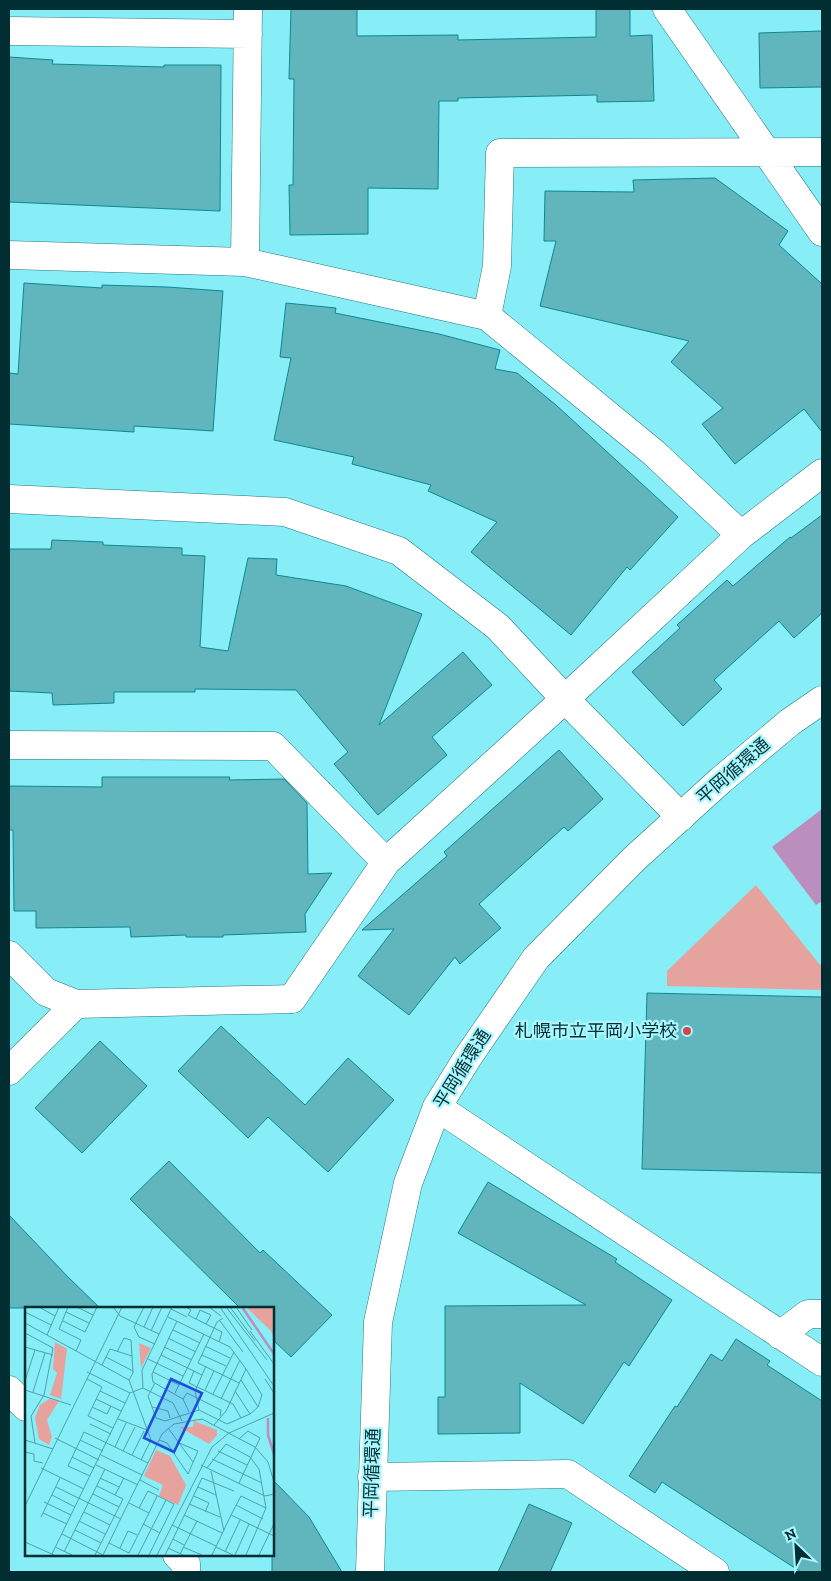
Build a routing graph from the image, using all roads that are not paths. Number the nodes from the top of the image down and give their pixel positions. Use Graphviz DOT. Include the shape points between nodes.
graph roads {
  1 [pos="667,9"];
  2 [pos="248,22"];
  3 [pos="9,31"];
  4 [pos="767,152"];
  5 [pos="822,152"];
  6 [pos="822,232"];
  7 [pos="9,255"];
  8 [pos="245,262"];
  9 [pos="487,316"];
  10 [pos="822,472"];
  11 [pos="9,499"];
  12 [pos="741,535"];
  13 [pos="565,699"];
  14 [pos="822,700"];
  15 [pos="9,745"];
  16 [pos="681,818"];
  17 [pos="386,862"];
  18 [pos="9,955"];
  19 [pos="76,1004"];
  20 [pos="9,1071"];
  21 [pos="437,1107"];
  22 [pos="822,1314"];
  23 [pos="780,1335"];
  24 [pos="822,1362"];
  25 [pos="9,1390"];
  26 [pos="25,1406"];
  27 [pos="372,1477"];
  28 [pos="178,1556"];
  29 [pos="186,1572"];
  30 [pos="370,1572"];
  31 [pos="715,1572"];
  1 -- 4 [label="street"];
  2 -- 3 [label="street"];
  2 -- 8 [label="street"];
  4 -- 5 [label="street"];
  4 -- 6 [label="street"];
  4 -- 9 [label="street" via="500,153 497,266"];
  7 -- 8 [label="street"];
  8 -- 9 [label="street"];
  9 -- 12 [label="street" via="654,453"];
  10 -- 12 [label="street"];
  11 -- 13 [label="street" via="285,512 399,552 498,627"];
  12 -- 13 [label="street"];
  13 -- 16 [label="street"];
  13 -- 17 [label="street"];
  14 -- 16 [label="street, 平岡循環通" via="721,780"];
  15 -- 17 [label="street" via="273,746"];
  16 -- 21 [label="street, 平岡循環通" via="634,859 536,958"];
  17 -- 19 [label="street" via="292,999"];
  18 -- 19 [label="street" via="46,992"];
  19 -- 20 [label="street"];
  21 -- 23 [label="street"];
  21 -- 27 [label="street, 平岡循環通" via="408,1183 378,1322"];
  22 -- 23 [label="street" via="808,1314"];
  23 -- 24 [label="street"];
  25 -- 26 [label="street"];
  27 -- 30 [label="street, 平岡循環通"];
  27 -- 31 [label="street" via="568,1474"];
  28 -- 29 [label="street" via="186,1564"];
}
